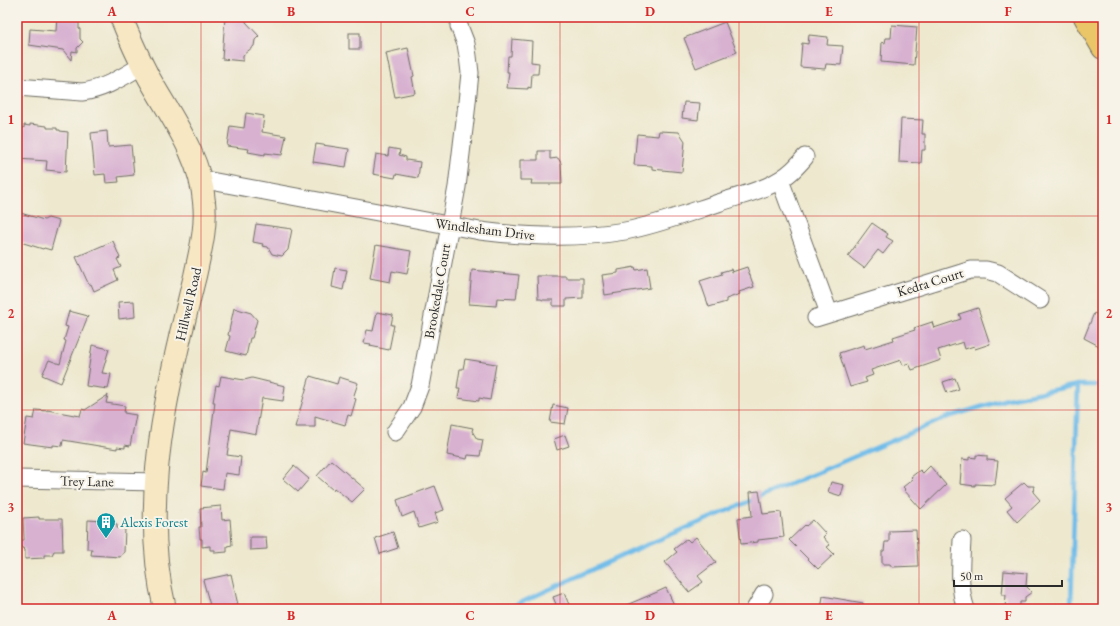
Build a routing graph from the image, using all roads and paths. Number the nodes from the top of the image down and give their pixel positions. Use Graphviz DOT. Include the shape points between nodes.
graph roads {
  1 [pos="121,17"];
  2 [pos="1085,17"];
  3 [pos="459,26"];
  4 [pos="1103,48"];
  5 [pos="143,65"];
  6 [pos="17,87"];
  7 [pos="805,157"];
  8 [pos="200,179"];
  9 [pos="780,180"];
  10 [pos="449,225"];
  11 [pos="1040,300"];
  12 [pos="395,432"];
  13 [pos="17,479"];
  14 [pos="157,482"];
  15 [pos="962,540"];
  16 [pos="764,594"];
  17 [pos="165,609"];
  18 [pos="755,609"];
  19 [pos="966,609"];
  1 -- 5 [label="street, Hillwell Road"];
  2 -- 4 [label="highway"];
  3 -- 10 [label="street, Brookedale Court" via="466,44 470,73 457,187"];
  5 -- 6 [label="street" via="108,85 91,91"];
  5 -- 8 [label="street, Hillwell Road" via="195,162"];
  7 -- 9 [label="street, Windlesham Drive"];
  8 -- 10 [label="street, Windlesham Drive"];
  8 -- 14 [label="street, Hillwell Road" via="205,222 172,371 158,459"];
  9 -- 10 [label="street, Windlesham Drive" via="763,189 625,231 516,236"];
  9 -- 11 [label="street, Kedra Court" via="822,316 971,270 998,273"];
  10 -- 12 [label="street, Brookedale Court" via="420,386 412,407"];
  13 -- 14 [label="street, Trey Lane"];
  14 -- 17 [label="street, Hillwell Road" via="157,558"];
  15 -- 19 [label="street" via="960,581"];
  16 -- 18 [label="street"];
}
